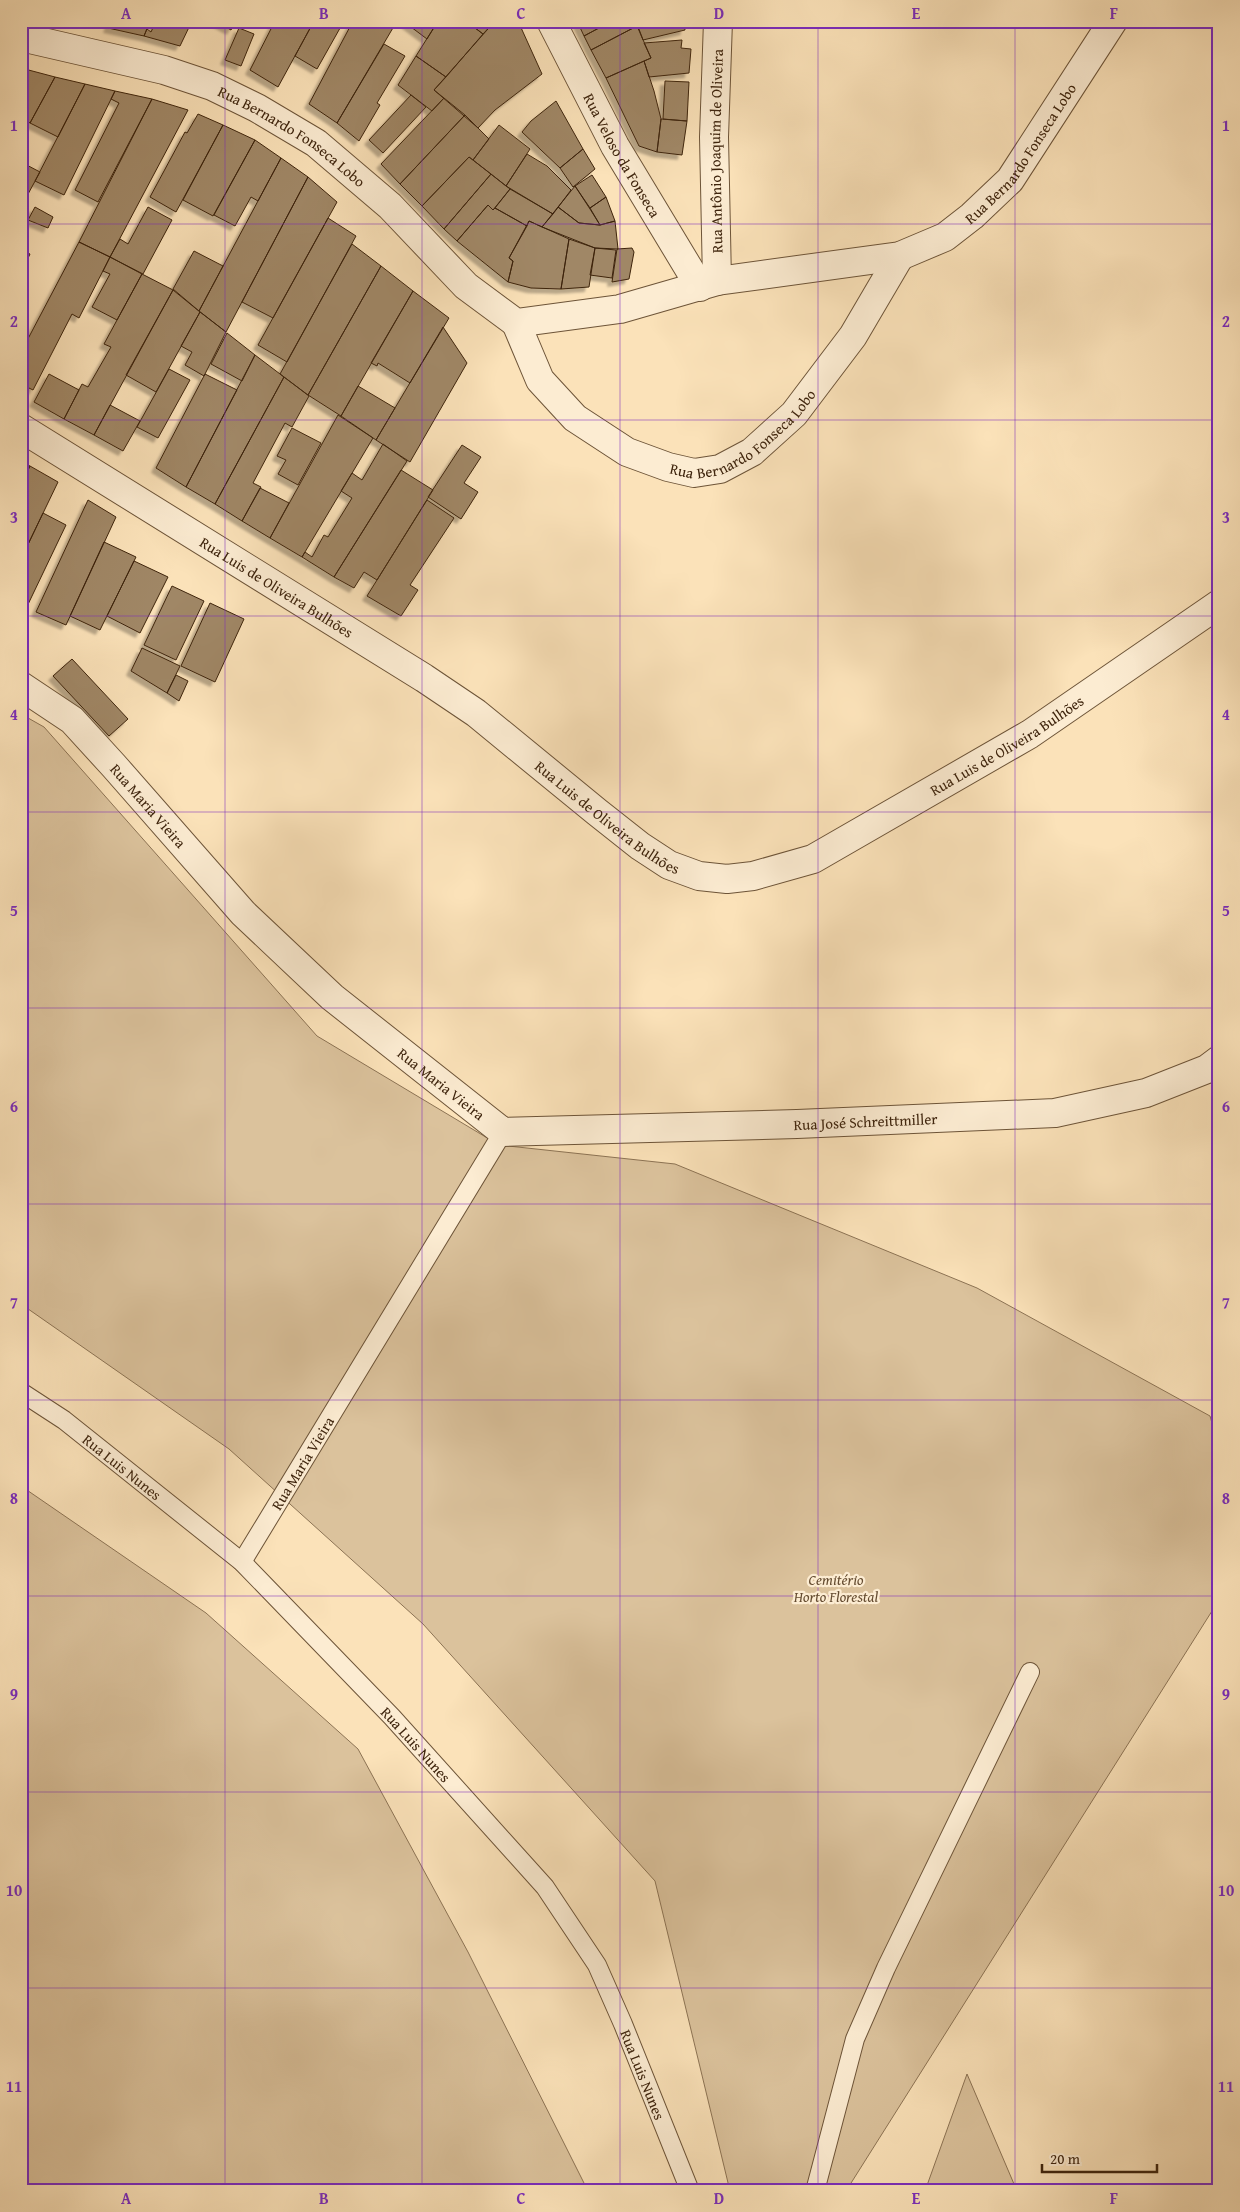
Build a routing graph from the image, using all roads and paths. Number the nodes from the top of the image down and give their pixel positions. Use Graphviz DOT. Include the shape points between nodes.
graph roads {
  1 [pos="551,21"];
  2 [pos="718,21"];
  3 [pos="1113,21"];
  4 [pos="21,37"];
  5 [pos="900,256"];
  6 [pos="708,284"];
  7 [pos="516,323"];
  8 [pos="21,428"];
  9 [pos="1219,604"];
  10 [pos="21,686"];
  11 [pos="1219,1060"];
  12 [pos="503,1132"];
  13 [pos="21,1392"];
  14 [pos="242,1562"];
  15 [pos="1030,1672"];
  16 [pos="690,2191"];
  17 [pos="815,2191"];
  1 -- 6 [label="street, Rua Veloso da Fonseca" via="615,146"];
  2 -- 6 [label="street, Rua Antônio Joaquim de Oliveira"];
  3 -- 5 [label="street, Rua Bernardo Fonseca Lobo" via="1010,180 945,237"];
  4 -- 7 [label="street, Rua Bernardo Fonseca Lobo" via="164,70 212,86 257,108 316,143 390,206 466,286"];
  5 -- 6 [label="street, Rua Bernardo Fonseca Lobo"];
  5 -- 7 [label="street, Rua Bernardo Fonseca Lobo" via="853,336 794,414 752,452 720,469 694,473 668,467 627,452 575,418 540,380"];
  6 -- 7 [label="street, Rua Bernardo Fonseca Lobo" via="620,309"];
  8 -- 9 [label="street, Rua Luis de Oliveira Bulhões" via="424,678 476,713 640,846 669,865 698,876 727,879 753,876 813,858 1030,734"];
  10 -- 12 [label="street, Rua Maria Vieira" via="72,720 243,913 332,997"];
  11 -- 12 [label="street, Rua José Schreittmiller" via="1207,1069 1146,1093 1055,1114"];
  12 -- 14 [label="lane, Rua Maria Vieira"];
  13 -- 14 [label="lane, Rua Luis Nunes" via="64,1420"];
  14 -- 16 [label="lane, Rua Luis Nunes" via="392,1716 545,1888 597,1965"];
  15 -- 17 [label="lane" via="890,1959 855,2039"];
}
